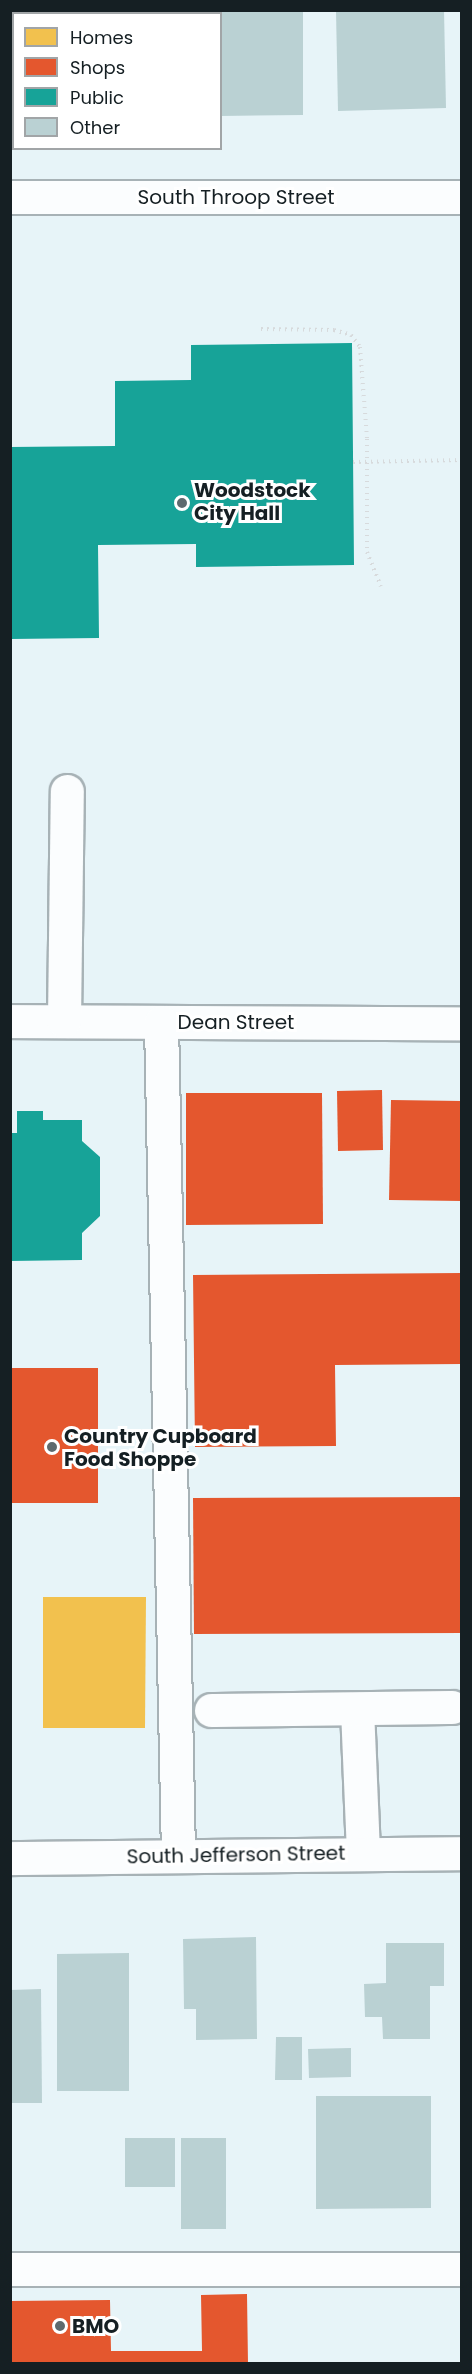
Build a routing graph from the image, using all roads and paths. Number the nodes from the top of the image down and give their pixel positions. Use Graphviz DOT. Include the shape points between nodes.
graph roads {
  1 [pos="10,197"];
  2 [pos="462,197"];
  3 [pos="261,329"];
  4 [pos="462,460"];
  5 [pos="353,462"];
  6 [pos="367,462"];
  7 [pos="381,586"];
  8 [pos="67,791"];
  9 [pos="10,1021"];
  10 [pos="64,1021"];
  11 [pos="162,1022"];
  12 [pos="462,1023"];
  13 [pos="452,1707"];
  14 [pos="357,1709"];
  15 [pos="211,1710"];
  16 [pos="363,1853"];
  17 [pos="462,1853"];
  18 [pos="178,1856"];
  19 [pos="10,1858"];
  20 [pos="10,2269"];
  21 [pos="462,2269"];
  1 -- 2 [label="street, South Throop Street"];
  3 -- 6 [label="path" via="334,330 351,335 360,347"];
  4 -- 6 [label="path"];
  5 -- 6 [label="path"];
  6 -- 7 [label="path" via="367,552"];
  8 -- 10 [label="street"];
  9 -- 10 [label="street, Dean Street"];
  10 -- 11 [label="street, Dean Street"];
  11 -- 12 [label="street, Dean Street"];
  11 -- 18 [label="street"];
  13 -- 14 [label="street"];
  14 -- 15 [label="street"];
  14 -- 16 [label="street"];
  16 -- 17 [label="street, South Jefferson Street"];
  16 -- 18 [label="street, South Jefferson Street"];
  18 -- 19 [label="street, South Jefferson Street"];
  20 -- 21 [label="street"];
}
